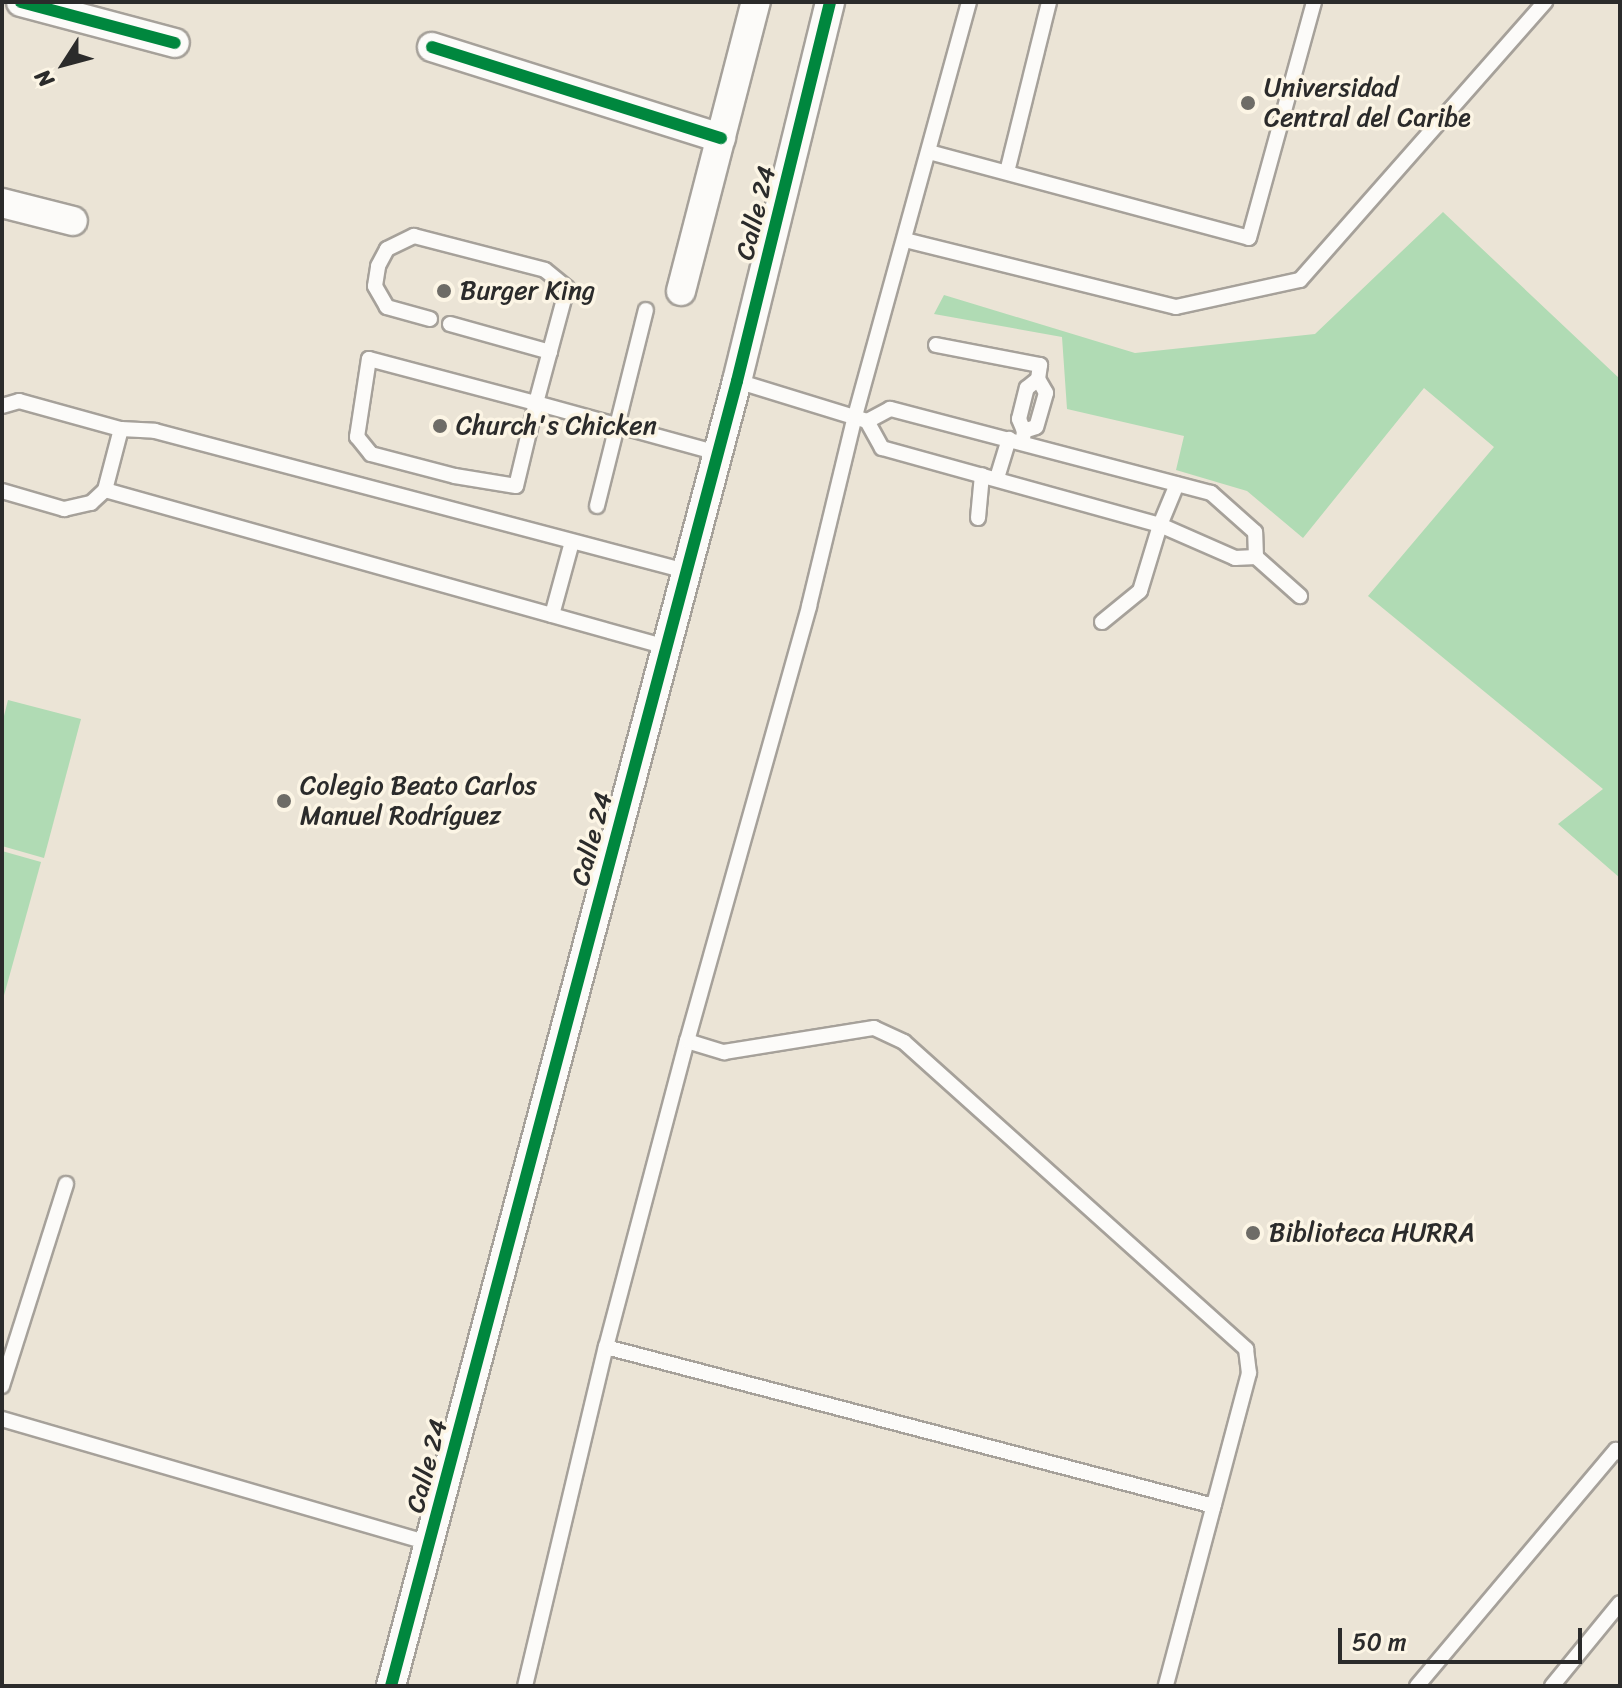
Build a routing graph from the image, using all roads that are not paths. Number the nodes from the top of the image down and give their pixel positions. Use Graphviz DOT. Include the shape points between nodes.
graph roads {
  1 [pos="21,2"];
  2 [pos="756,2"];
  3 [pos="830,2"];
  4 [pos="969,2"];
  5 [pos="1049,2"];
  6 [pos="1314,2"];
  7 [pos="1545,2"];
  8 [pos="175,43"];
  9 [pos="432,47"];
  10 [pos="721,138"];
  11 [pos="929,152"];
  12 [pos="1007,172"];
  13 [pos="2,203"];
  14 [pos="73,221"];
  15 [pos="905,240"];
  16 [pos="681,291"];
  17 [pos="646,310"];
  18 [pos="430,319"];
  19 [pos="450,324"];
  20 [pos="936,345"];
  21 [pos="550,352"];
  22 [pos="737,381"];
  23 [pos="536,403"];
  24 [pos="2,406"];
  25 [pos="861,418"];
  26 [pos="616,425"];
  27 [pos="121,429"];
  28 [pos="1018,437"];
  29 [pos="718,453"];
  30 [pos="990,476"];
  31 [pos="1177,484"];
  32 [pos="105,490"];
  33 [pos="2,491"];
  34 [pos="597,506"];
  35 [pos="978,518"];
  36 [pos="1160,525"];
  37 [pos="572,542"];
  38 [pos="1256,557"];
  39 [pos="686,571"];
  40 [pos="1300,596"];
  41 [pos="552,615"];
  42 [pos="1102,622"];
  43 [pos="666,647"];
  44 [pos="687,1041"];
  45 [pos="66,1184"];
  46 [pos="606,1347"];
  47 [pos="2,1386"];
  48 [pos="2,1419"];
  49 [pos="1620,1453"];
  50 [pos="1214,1506"];
  51 [pos="430,1543"];
  52 [pos="1620,1603"];
  53 [pos="391,1686"];
  54 [pos="525,1686"];
  55 [pos="1166,1686"];
  56 [pos="1417,1686"];
  57 [pos="1552,1686"];
  1 -- 8 [label="street"];
  2 -- 10 [label="street"];
  3 -- 22 [label="street, Calle 24"];
  4 -- 11 [label="lane"];
  5 -- 12 [label="lane"];
  6 -- 12 [label="lane" via="1249,238"];
  7 -- 15 [label="lane" via="1300,280 1176,307"];
  9 -- 10 [label="street"];
  10 -- 16 [label="street"];
  11 -- 12 [label="lane"];
  11 -- 15 [label="lane"];
  13 -- 14 [label="street"];
  15 -- 25 [label="lane"];
  17 -- 26 [label="lane"];
  18 -- 21 [label="lane" via="387,307 375,286 387,249 414,236 545,270 567,288"];
  19 -- 21 [label="lane"];
  20 -- 28 [label="lane" via="1040,365 1038,379 1027,388"];
  21 -- 23 [label="lane"];
  22 -- 25 [label="lane"];
  22 -- 29 [label="street, Calle 24"];
  23 -- 23 [label="lane" via="369,359 357,437 371,454 516,486"];
  23 -- 26 [label="lane"];
  24 -- 27 [label="lane" via="19,401"];
  25 -- 28 [label="lane" via="890,409"];
  25 -- 30 [label="lane" via="882,448"];
  25 -- 44 [label="lane"];
  26 -- 29 [label="lane"];
  26 -- 34 [label="lane"];
  27 -- 32 [label="lane"];
  27 -- 37 [label="lane" via="155,431"];
  28 -- 30 [label="lane"];
  28 -- 31 [label="lane"];
  29 -- 39 [label="street, Calle 24"];
  30 -- 35 [label="lane"];
  30 -- 36 [label="lane"];
  31 -- 36 [label="lane"];
  31 -- 38 [label="lane" via="1211,493 1255,532"];
  32 -- 33 [label="lane" via="91,503 64,509"];
  32 -- 41 [label="lane"];
  36 -- 38 [label="lane" via="1235,558"];
  36 -- 42 [label="lane" via="1140,591"];
  37 -- 39 [label="lane"];
  37 -- 41 [label="lane"];
  38 -- 40 [label="lane"];
  39 -- 43 [label="street, Calle 24"];
  41 -- 43 [label="lane"];
  43 -- 51 [label="street, Calle 24"];
  44 -- 46 [label="lane"];
  44 -- 50 [label="lane" via="724,1052 874,1028 904,1042 1246,1349 1249,1373"];
  45 -- 47 [label="lane"];
  46 -- 50 [label="lane"];
  46 -- 54 [label="lane"];
  48 -- 51 [label="lane"];
  49 -- 56 [label="lane" via="1616,1450"];
  50 -- 55 [label="lane"];
  51 -- 53 [label="street, Calle 24"];
  52 -- 57 [label="lane"];
}
